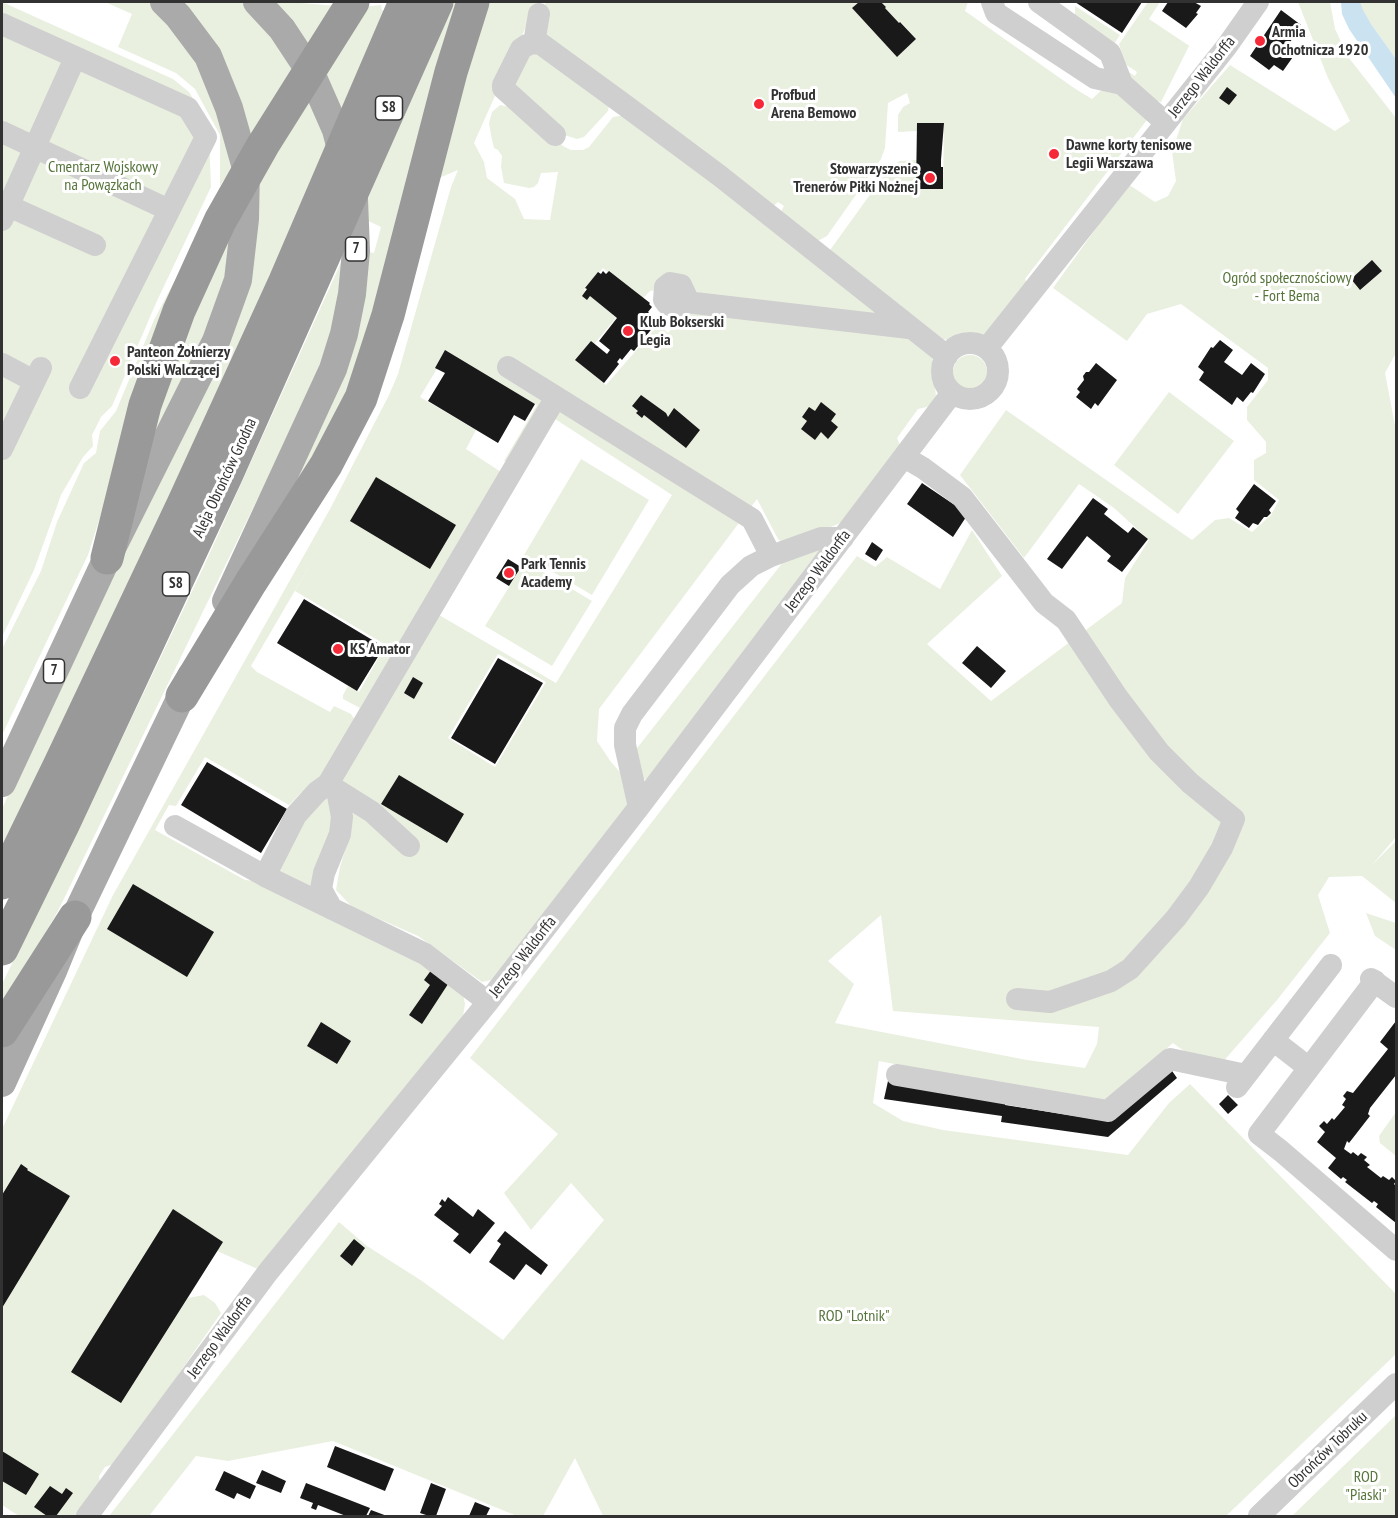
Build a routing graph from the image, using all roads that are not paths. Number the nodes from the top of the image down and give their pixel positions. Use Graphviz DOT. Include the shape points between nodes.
graph roads {
  1 [pos="164,2"];
  2 [pos="257,2"];
  3 [pos="405,2"];
  4 [pos="437,2"];
  5 [pos="473,2"];
  6 [pos="992,2"];
  7 [pos="1040,2"];
  8 [pos="1258,2"];
  9 [pos="351,4"];
  10 [pos="539,14"];
  11 [pos="2,24"];
  12 [pos="534,43"];
  13 [pos="75,58"];
  14 [pos="1122,84"];
  15 [pos="1166,123"];
  16 [pos="2,132"];
  17 [pos="555,135"];
  18 [pos="35,147"];
  19 [pos="4,209"];
  20 [pos="169,210"];
  21 [pos="95,245"];
  22 [pos="686,302"];
  23 [pos="911,328"];
  24 [pos="987,348"];
  25 [pos="947,356"];
  26 [pos="2,364"];
  27 [pos="508,367"];
  28 [pos="80,388"];
  29 [pos="952,393"];
  30 [pos="556,397"];
  31 [pos="2,448"];
  32 [pos="904,457"];
  33 [pos="843,538"];
  34 [pos="771,556"];
  35 [pos="107,558"];
  36 [pos="182,696"];
  37 [pos="2,783"];
  38 [pos="333,787"];
  39 [pos="639,807"];
  40 [pos="372,812"];
  41 [pos="175,826"];
  42 [pos="340,834"];
  43 [pos="409,846"];
  44 [pos="265,876"];
  45 [pos="2,883"];
  46 [pos="332,909"];
  47 [pos="75,917"];
  48 [pos="2,948"];
  49 [pos="1331,965"];
  50 [pos="1396,997"];
  51 [pos="1017,999"];
  52 [pos="488,1002"];
  53 [pos="2,1031"];
  54 [pos="1273,1040"];
  55 [pos="1309,1068"];
  56 [pos="897,1075"];
  57 [pos="2,1083"];
  58 [pos="1396,1250"];
  59 [pos="1396,1383"];
  60 [pos="87,1516"];
  61 [pos="1259,1516"];
  1 -- 35 [label="main road, 7" via="208,56 230,108 246,168 245,219 238,280 216,341"];
  2 -- 36 [label="main road, 7" via="282,29 311,73 336,130 354,199 356,251 352,294 333,369"];
  3 -- 45 [label="highway, Aleja Obrońców Grodna / S8" via="173,525"];
  4 -- 48 [label="highway, Aleja Obrońców Grodna / S8" via="227,474"];
  5 -- 36 [label="highway" via="388,315 361,398 326,465"];
  6 -- 14 [label="street" via="996,13 1095,78"];
  7 -- 14 [label="street" via="1110,53"];
  8 -- 15 [label="street, Jerzego Waldorffa"];
  9 -- 35 [label="highway" via="220,221 179,311 145,405"];
  10 -- 12 [label="street"];
  11 -- 13 [label="street"];
  12 -- 17 [label="street" via="521,49 503,88"];
  12 -- 23 [label="street" via="541,44 720,176"];
  13 -- 18 [label="street"];
  13 -- 20 [label="street" via="189,108 206,137"];
  14 -- 15 [label="street"];
  15 -- 24 [label="street, Jerzego Waldorffa"];
  16 -- 18 [label="street"];
  18 -- 19 [label="street"];
  18 -- 20 [label="street"];
  19 -- 21 [label="street"];
  20 -- 28 [label="street"];
  22 -- 23 [label="street"];
  23 -- 25 [label="street"];
  24 -- 25 [label="street" via="970,343 953,349"];
  24 -- 29 [label="street" via="998,371 993,387 979,398"];
  25 -- 29 [label="street" via="943,379"];
  26 -- 31 [label="street" via="38,375"];
  27 -- 30 [label="street"];
  29 -- 32 [label="street, Jerzego Waldorffa"];
  30 -- 34 [label="street" via="752,519"];
  30 -- 38 [label="street"];
  32 -- 33 [label="street, Jerzego Waldorffa"];
  32 -- 51 [label="street" via="962,497 1044,603 1066,620 1159,752 1234,819 1198,887 1130,969 1111,981 1050,1002"];
  33 -- 34 [label="street" via="821,538"];
  33 -- 39 [label="street, Jerzego Waldorffa"];
  34 -- 39 [label="street" via="751,566 730,585 632,714 625,728 625,745"];
  35 -- 37 [label="main road, 7"];
  36 -- 47 [label="main road, 7"];
  38 -- 40 [label="street"];
  38 -- 42 [label="street" via="342,817"];
  38 -- 44 [label="street" via="318,792 296,815"];
  39 -- 52 [label="street, Jerzego Waldorffa"];
  40 -- 42 [label="street"];
  40 -- 43 [label="street"];
  41 -- 44 [label="street"];
  42 -- 46 [label="street" via="321,889"];
  44 -- 46 [label="street"];
  46 -- 52 [label="street" via="425,954"];
  47 -- 53 [label="highway, 7"];
  47 -- 57 [label="main road"];
  49 -- 54 [label="street"];
  50 -- 55 [label="street" via="1373,980"];
  52 -- 60 [label="street, Jerzego Waldorffa" via="268,1272"];
  54 -- 55 [label="street"];
  54 -- 56 [label="street" via="1241,1081 1170,1059 1108,1111"];
  55 -- 58 [label="street" via="1259,1134"];
  59 -- 61 [label="street, Obrońców Tobruku"];
}
